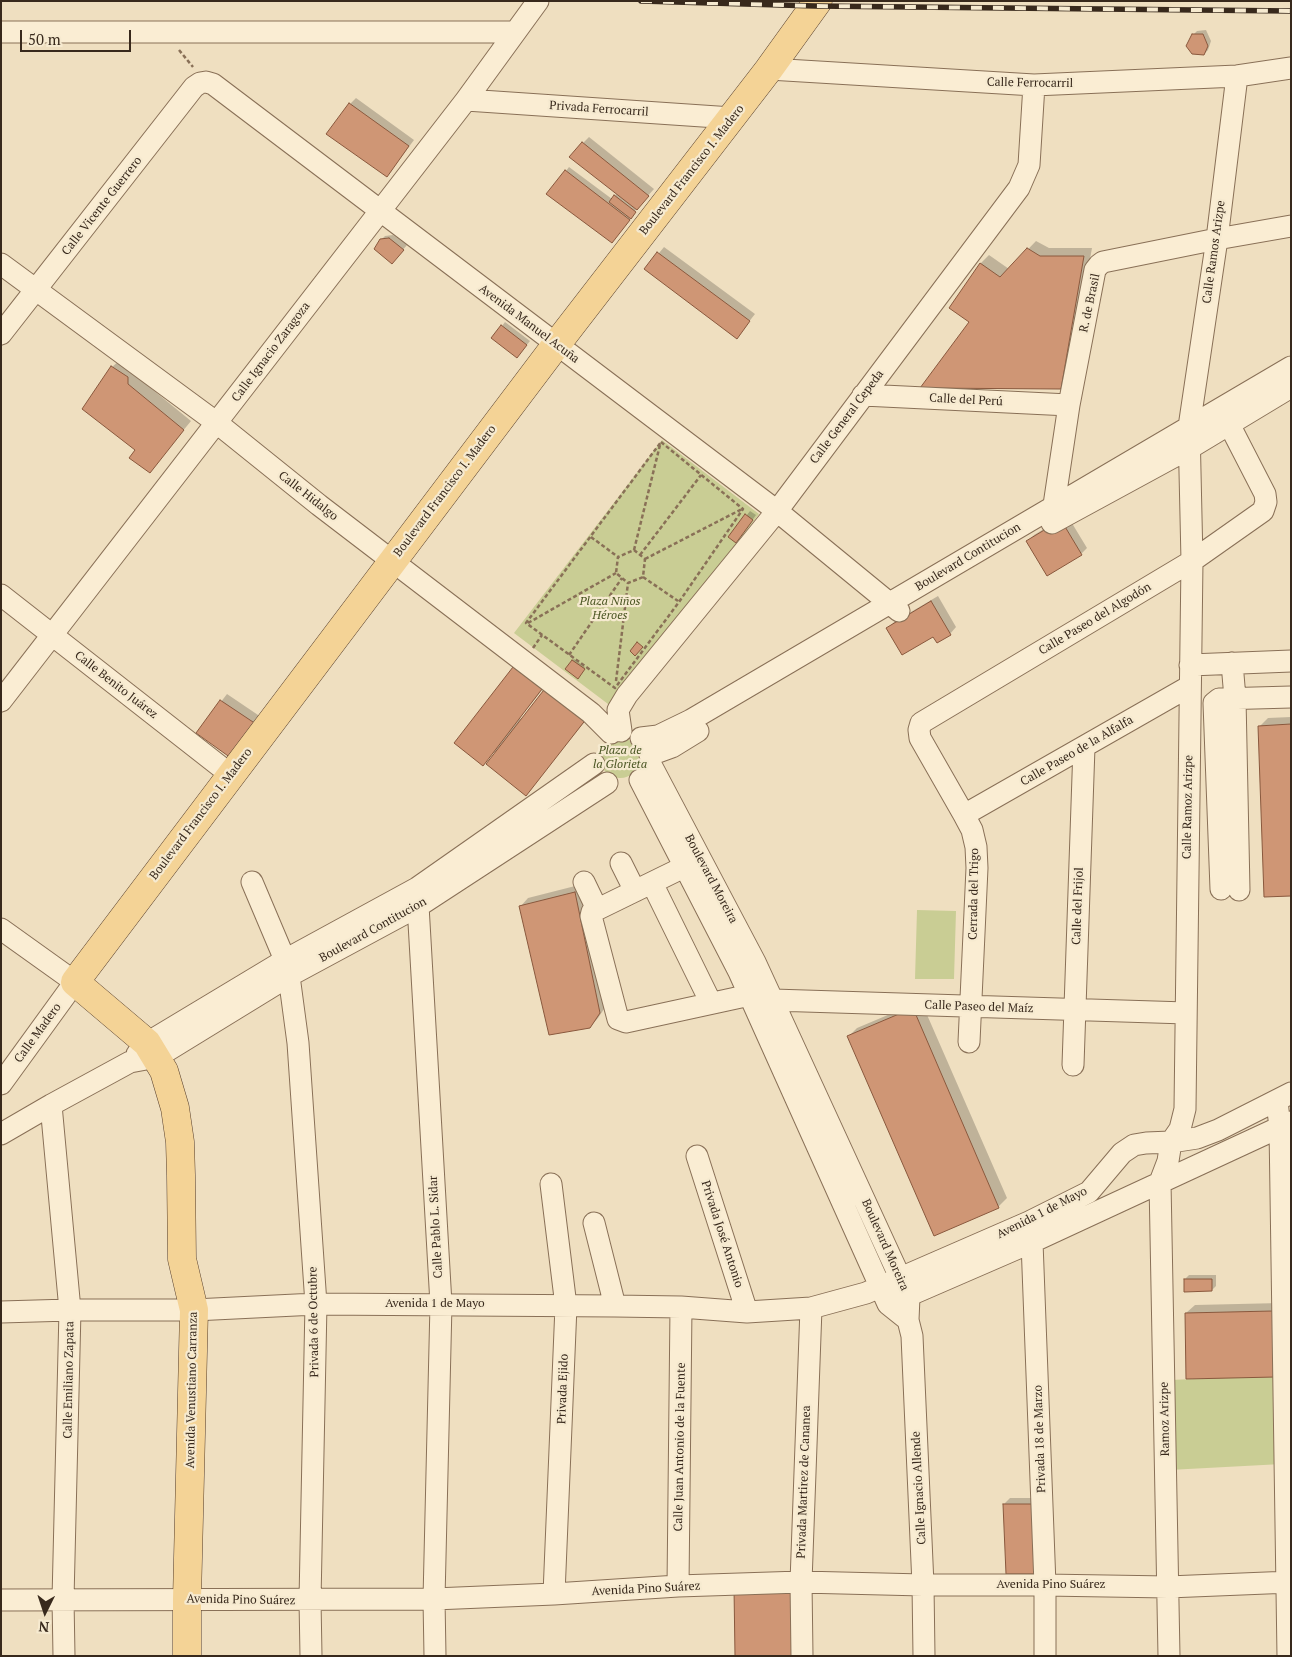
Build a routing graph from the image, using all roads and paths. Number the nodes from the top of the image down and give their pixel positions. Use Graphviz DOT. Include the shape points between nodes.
graph roads {
  1 [pos="538,1"];
  2 [pos="818,1"];
  3 [pos="1,32"];
  4 [pos="164,32"];
  5 [pos="515,32"];
  6 [pos="1291,68"];
  7 [pos="770,69"];
  8 [pos="1236,76"];
  9 [pos="206,82"];
  10 [pos="1034,85"];
  11 [pos="466,100"];
  12 [pos="732,118"];
  13 [pos="380,210"];
  14 [pos="1291,226"];
  15 [pos="1217,239"];
  16 [pos="1,264"];
  17 [pos="36,290"];
  18 [pos="1,334"];
  19 [pos="556,345"];
  20 [pos="1291,367"];
  21 [pos="1291,387"];
  22 [pos="863,395"];
  23 [pos="1069,405"];
  24 [pos="217,423"];
  25 [pos="1228,424"];
  26 [pos="666,437"];
  27 [pos="1189,437"];
  28 [pos="701,474"];
  29 [pos="1054,505"];
  30 [pos="743,509"];
  31 [pos="777,511"];
  32 [pos="590,537"];
  33 [pos="634,550"];
  34 [pos="640,555"];
  35 [pos="618,557"];
  36 [pos="645,560"];
  37 [pos="392,561"];
  38 [pos="1192,561"];
  39 [pos="616,574"];
  40 [pos="643,577"];
  41 [pos="622,578"];
  42 [pos="628,583"];
  43 [pos="1,595"];
  44 [pos="679,602"];
  45 [pos="894,608"];
  46 [pos="526,623"];
  47 [pos="53,635"];
  48 [pos="569,655"];
  49 [pos="1291,661"];
  50 [pos="1232,663"];
  51 [pos="1190,665"];
  52 [pos="1190,686"];
  53 [pos="615,688"];
  54 [pos="1291,697"];
  55 [pos="1235,698"];
  56 [pos="1,701"];
  57 [pos="618,710"];
  58 [pos="919,730"];
  59 [pos="616,732"];
  60 [pos="1084,747"];
  61 [pos="645,759"];
  62 [pos="594,764"];
  63 [pos="231,775"];
  64 [pos="607,783"];
  65 [pos="964,815"];
  66 [pos="620,863"];
  67 [pos="686,866"];
  68 [pos="252,882"];
  69 [pos="584,882"];
  70 [pos="644,887"];
  71 [pos="1230,890"];
  72 [pos="417,897"];
  73 [pos="597,909"];
  74 [pos="1,930"];
  75 [pos="747,967"];
  76 [pos="287,968"];
  77 [pos="74,982"];
  78 [pos="750,995"];
  79 [pos="773,1000"];
  80 [pos="711,1003"];
  81 [pos="970,1006"];
  82 [pos="1074,1009"];
  83 [pos="1186,1013"];
  84 [pos="969,1042"];
  85 [pos="145,1054"];
  86 [pos="1073,1066"];
  87 [pos="1,1084"];
  88 [pos="1284,1097"];
  89 [pos="51,1105"];
  90 [pos="816,1116"];
  91 [pos="1285,1125"];
  92 [pos="1,1134"];
  93 [pos="1171,1142"];
  94 [pos="697,1156"];
  95 [pos="848,1163"];
  96 [pos="1115,1163"];
  97 [pos="830,1174"];
  98 [pos="1160,1182"];
  99 [pos="551,1184"];
  100 [pos="1140,1191"];
  101 [pos="594,1223"];
  102 [pos="1031,1232"];
  103 [pos="900,1277"];
  104 [pos="878,1295"];
  105 [pos="909,1297"];
  106 [pos="316,1304"];
  107 [pos="441,1304"];
  108 [pos="566,1306"];
  109 [pos="615,1306"];
  110 [pos="681,1307"];
  111 [pos="810,1308"];
  112 [pos="70,1310"];
  113 [pos="194,1310"];
  114 [pos="1,1312"];
  115 [pos="747,1312"];
  116 [pos="908,1320"];
  117 [pos="801,1582"];
  118 [pos="1289,1582"];
  119 [pos="923,1585"];
  120 [pos="1045,1585"];
  121 [pos="678,1586"];
  122 [pos="1168,1587"];
  123 [pos="554,1594"];
  124 [pos="63,1599"];
  125 [pos="187,1599"];
  126 [pos="434,1599"];
  127 [pos="1,1600"];
  128 [pos="310,1600"];
  129 [pos="64,1656"];
  130 [pos="187,1656"];
  131 [pos="311,1656"];
  132 [pos="435,1656"];
  133 [pos="802,1656"];
  134 [pos="924,1656"];
  135 [pos="1045,1656"];
  136 [pos="1169,1656"];
  137 [pos="1288,1656"];
  1 -- 5 [label="street, Calle Ignacio Zaragoza"];
  2 -- 7 [label="main road, Boulevard Francisco I. Madero"];
  3 -- 4 [label="street"];
  4 -- 5 [label="street"];
  4 -- 9 [label="path"];
  5 -- 11 [label="street, Calle Ignacio Zaragoza"];
  6 -- 8 [label="street, Calle Ferrocarril"];
  7 -- 10 [label="street, Calle Ferrocarril"];
  7 -- 12 [label="main road, Boulevard Francisco I. Madero"];
  8 -- 10 [label="street, Calle Ferrocarril"];
  8 -- 15 [label="street, Calle Ramos Arizpe"];
  9 -- 13 [label="street, Avenida Manuel Acuña" via="213,84"];
  9 -- 17 [label="street, Calle Vicente Guerrero" via="194,88"];
  10 -- 22 [label="street, Calle General Cepeda" via="1029,165 1019,188"];
  11 -- 12 [label="street, Privada Ferrocarril"];
  11 -- 13 [label="street, Calle Ignacio Zaragoza"];
  12 -- 19 [label="main road, Boulevard Francisco I. Madero"];
  13 -- 19 [label="street, Avenida Manuel Acuña"];
  13 -- 24 [label="street, Calle Ignacio Zaragoza"];
  14 -- 15 [label="street, R. de Brasil"];
  15 -- 23 [label="street, R. de Brasil" via="1099,265"];
  15 -- 27 [label="street, Calle Ramos Arizpe"];
  16 -- 17 [label="street, Calle Hidalgo"];
  17 -- 18 [label="street, Calle Vicente Guerrero"];
  17 -- 24 [label="street, Calle Hidalgo"];
  19 -- 26 [label="street, Avenida Manuel Acuña"];
  19 -- 37 [label="main road, Boulevard Francisco I. Madero"];
  20 -- 27 [label="street, Boulevard Contitucion"];
  21 -- 25 [label="street, Boulevard Contitucion"];
  22 -- 23 [label="street, Calle del Perú"];
  22 -- 31 [label="street, Calle General Cepeda"];
  23 -- 29 [label="street, R. de Brasil"];
  24 -- 37 [label="street, Calle Hidalgo"];
  24 -- 47 [label="street, Calle Ignacio Zaragoza"];
  25 -- 27 [label="street, Boulevard Contitucion"];
  25 -- 38 [label="street, Calle Paseo del Algodón" via="1265,494 1266,502 1263,511"];
  26 -- 28 [label="path"];
  26 -- 31 [label="street, Avenida Manuel Acuña"];
  26 -- 32 [label="path"];
  26 -- 33 [label="path"];
  27 -- 29 [label="street, Boulevard Contitucion"];
  27 -- 38 [label="street, Calle Ramoz Arizpe"];
  27 -- 45 [label="street, Boulevard Contitucion" via="1059,519"];
  28 -- 30 [label="path"];
  28 -- 34 [label="path"];
  29 -- 45 [label="street, Boulevard Contitucion"];
  30 -- 31 [label="path"];
  30 -- 36 [label="path"];
  30 -- 44 [label="path"];
  31 -- 45 [label="street, Avenida Manuel Acuña"];
  31 -- 57 [label="street, Calle General Cepeda"];
  32 -- 35 [label="path"];
  32 -- 46 [label="path"];
  33 -- 34 [label="path"];
  33 -- 35 [label="path"];
  34 -- 36 [label="path"];
  35 -- 39 [label="path"];
  36 -- 40 [label="path"];
  37 -- 59 [label="street, Calle Hidalgo"];
  37 -- 63 [label="main road, Boulevard Francisco I. Madero"];
  38 -- 51 [label="street, Calle Ramoz Arizpe"];
  38 -- 58 [label="street, Calle Paseo del Algodón" via="921,723"];
  39 -- 41 [label="path"];
  39 -- 46 [label="path"];
  40 -- 42 [label="path"];
  40 -- 44 [label="path"];
  41 -- 42 [label="path"];
  41 -- 48 [label="path"];
  42 -- 53 [label="path"];
  43 -- 47 [label="street, Calle Benito Juárez"];
  44 -- 53 [label="path"];
  45 -- 61 [label="street, Boulevard Contitucion" via="658,736"];
  46 -- 48 [label="path"];
  47 -- 56 [label="street, Calle Ignacio Zaragoza"];
  47 -- 63 [label="street, Calle Benito Juárez"];
  48 -- 53 [label="path"];
  49 -- 50 [label="street"];
  50 -- 51 [label="street"];
  50 -- 55 [label="street"];
  51 -- 52 [label="street, Calle Ramoz Arizpe"];
  52 -- 60 [label="street, Calle Paseo de la Alfalfa"];
  52 -- 83 [label="street, Calle Ramoz Arizpe"];
  53 -- 57 [label="path"];
  54 -- 55 [label="street"];
  55 -- 71 [label="street" via="1219,699 1214,703"];
  57 -- 59 [label="street"];
  58 -- 65 [label="street, Cerrada del Trigo" via="920,738"];
  59 -- 61 [label="street" via="632,733"];
  59 -- 62 [label="street" via="597,745"];
  60 -- 65 [label="street, Calle Paseo de la Alfalfa"];
  60 -- 82 [label="street, Calle del Frijol"];
  61 -- 64 [label="street" via="630,786 618,787"];
  61 -- 67 [label="street, Boulevard Moreira"];
  61 -- 75 [label="street, Boulevard Moreira"];
  62 -- 64 [label="street"];
  62 -- 72 [label="street, Boulevard Contitucion"];
  63 -- 77 [label="main road, Boulevard Francisco I. Madero"];
  64 -- 72 [label="street, Boulevard Contitucion"];
  65 -- 81 [label="street, Cerrada del Trigo" via="972,830 977,868"];
  66 -- 70 [label="street"];
  67 -- 70 [label="street"];
  67 -- 75 [label="street, Boulevard Moreira"];
  68 -- 76 [label="street"];
  69 -- 73 [label="street"];
  70 -- 73 [label="street"];
  70 -- 80 [label="street"];
  72 -- 76 [label="street, Boulevard Contitucion"];
  72 -- 107 [label="street, Calle Pablo L. Sidar"];
  73 -- 80 [label="street" via="591,916 618,1019 626,1022"];
  74 -- 77 [label="street"];
  75 -- 78 [label="street, Boulevard Moreira"];
  75 -- 79 [label="street, Boulevard Moreira"];
  76 -- 85 [label="street, Boulevard Contitucion"];
  76 -- 106 [label="street, Privada 6 de Octubre" via="298,1043"];
  77 -- 85 [label="main road"];
  77 -- 87 [label="street, Calle Madero"];
  78 -- 80 [label="street"];
  78 -- 90 [label="street, Boulevard Moreira"];
  79 -- 81 [label="street, Calle Paseo del Maíz"];
  79 -- 90 [label="street, Boulevard Moreira"];
  81 -- 82 [label="street, Calle Paseo del Maíz"];
  81 -- 84 [label="street, Cerrada del Trigo"];
  82 -- 83 [label="street, Calle Paseo del Maíz"];
  82 -- 86 [label="street, Calle del Frijol"];
  83 -- 93 [label="street, Calle Ramoz Arizpe" via="1185,1109 1180,1129"];
  85 -- 89 [label="street, Boulevard Contitucion"];
  85 -- 113 [label="main road, Avenida Venustiano Carranza" via="170,1086 175,1108 180,1142 182,1259"];
  88 -- 91 [label="street"];
  88 -- 93 [label="street, Avenida 1 de Mayo" via="1209,1134"];
  89 -- 92 [label="street, Boulevard Contitucion"];
  89 -- 112 [label="street, Calle Emiliano Zapata"];
  90 -- 95 [label="street, Boulevard Moreira"];
  90 -- 97 [label="street, Boulevard Moreira"];
  91 -- 98 [label="street, Avenida 1 de Mayo"];
  91 -- 118 [label="street"];
  93 -- 96 [label="street, Avenida 1 de Mayo" via="1134,1145"];
  93 -- 98 [label="street, Calle Ramoz Arizpe"];
  94 -- 115 [label="street, Privada José Antonio"];
  95 -- 97 [label="street"];
  95 -- 103 [label="street, Boulevard Moreira"];
  96 -- 100 [label="street" via="1122,1180"];
  96 -- 102 [label="street, Avenida 1 de Mayo" via="1089,1192"];
  97 -- 104 [label="street, Boulevard Moreira"];
  98 -- 100 [label="street, Avenida 1 de Mayo"];
  98 -- 122 [label="street, Ramoz Arizpe"];
  99 -- 108 [label="street, Privada Ejido"];
  100 -- 102 [label="street, Avenida 1 de Mayo"];
  101 -- 109 [label="street"];
  102 -- 103 [label="street, Avenida 1 de Mayo"];
  102 -- 105 [label="street, Avenida 1 de Mayo"];
  102 -- 120 [label="street, Privada 18 de Marzo"];
  103 -- 104 [label="street, Avenida 1 de Mayo"];
  103 -- 105 [label="street, Boulevard Moreira"];
  104 -- 105 [label="street, Avenida 1 de Mayo"];
  104 -- 111 [label="street, Avenida 1 de Mayo"];
  104 -- 116 [label="street, Boulevard Moreira"];
  105 -- 116 [label="street, Boulevard Moreira"];
  106 -- 107 [label="street, Avenida 1 de Mayo"];
  106 -- 113 [label="street, Avenida 1 de Mayo"];
  106 -- 128 [label="street, Privada 6 de Octubre"];
  107 -- 108 [label="street, Avenida 1 de Mayo"];
  107 -- 126 [label="street, Calle Pablo L. Sidar"];
  108 -- 109 [label="street, Avenida 1 de Mayo"];
  108 -- 123 [label="street, Privada Ejido"];
  109 -- 110 [label="street, Avenida 1 de Mayo"];
  110 -- 115 [label="street, Avenida 1 de Mayo"];
  110 -- 121 [label="street, Calle Juan Antonio de la Fuente"];
  111 -- 115 [label="street, Avenida 1 de Mayo"];
  111 -- 117 [label="street, Privada Martirez de Cananea"];
  112 -- 113 [label="street, Avenida 1 de Mayo"];
  112 -- 114 [label="street, Avenida 1 de Mayo"];
  112 -- 124 [label="street, Calle Emiliano Zapata"];
  113 -- 125 [label="main road, Avenida Venustiano Carranza"];
  116 -- 119 [label="street, Calle Ignacio Allende" via="912,1336"];
  117 -- 119 [label="street, Avenida Pino Suárez"];
  117 -- 121 [label="street, Avenida Pino Suárez"];
  117 -- 133 [label="street, Privada Martirez de Cananea"];
  118 -- 122 [label="street, Avenida Pino Suárez"];
  118 -- 137 [label="street"];
  119 -- 120 [label="street, Avenida Pino Suárez"];
  119 -- 134 [label="street, Calle Ignacio Allende"];
  120 -- 122 [label="street, Avenida Pino Suárez"];
  120 -- 135 [label="street, Privada 18 de Marzo"];
  121 -- 123 [label="street, Avenida Pino Suárez"];
  122 -- 136 [label="street, Ramoz Arizpe"];
  123 -- 126 [label="street, Avenida Pino Suárez"];
  124 -- 125 [label="street, Avenida Pino Suárez"];
  124 -- 127 [label="street, Avenida Pino Suárez"];
  124 -- 129 [label="street, Calle Emiliano Zapata"];
  125 -- 128 [label="street, Avenida Pino Suárez"];
  125 -- 130 [label="main road, Avenida Venustiano Carranza"];
  126 -- 128 [label="street, Avenida Pino Suárez"];
  126 -- 132 [label="street, Calle Pablo L. Sidar"];
  128 -- 131 [label="street, Privada 6 de Octubre"];
}
